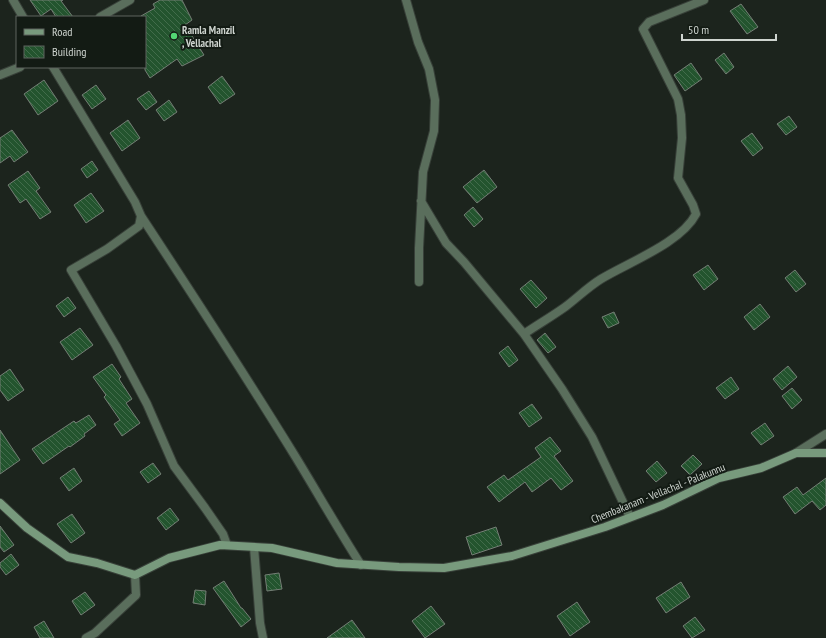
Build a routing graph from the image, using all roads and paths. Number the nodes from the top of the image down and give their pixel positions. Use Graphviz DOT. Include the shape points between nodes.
graph roads {
  1 [pos="13,0"];
  2 [pos="130,0"];
  3 [pos="406,0"];
  4 [pos="704,0"];
  5 [pos="22,16"];
  6 [pos="102,16"];
  7 [pos="18,68"];
  8 [pos="54,68"];
  9 [pos="0,75"];
  10 [pos="421,201"];
  11 [pos="141,216"];
  12 [pos="419,282"];
  13 [pos="524,334"];
  14 [pos="826,434"];
  15 [pos="796,453"];
  16 [pos="826,453"];
  17 [pos="0,503"];
  18 [pos="630,518"];
  19 [pos="227,545"];
  20 [pos="254,547"];
  21 [pos="361,565"];
  22 [pos="135,575"];
  23 [pos="86,638"];
  24 [pos="263,638"];
  1 -- 5 [label="street"];
  2 -- 6 [label="street"];
  3 -- 10 [label="street" via="429,69 435,100 434,131 423,172"];
  4 -- 13 [label="street" via="649,22 643,29 678,99 682,138 678,178 696,214 692,222 645,256 601,279"];
  7 -- 9 [label="street"];
  8 -- 11 [label="street"];
  10 -- 12 [label="street"];
  10 -- 13 [label="street" via="446,243"];
  11 -- 19 [label="street" via="139,226 71,270 120,352 147,404 174,466 206,508"];
  11 -- 21 [label="street" via="296,457"];
  13 -- 18 [label="street" via="592,438"];
  14 -- 15 [label="street"];
  15 -- 16 [label="main road, Chembakanam - Vellachal - Palakunnu"];
  15 -- 18 [label="main road, Chembakanam - Vellachal - Palakunnu" via="761,468 718,478"];
  17 -- 22 [label="main road" via="27,528 68,557"];
  18 -- 21 [label="main road, Chembakanam - Vellachal - Palakunnu" via="504,557 444,568"];
  19 -- 20 [label="main road, Chembakanam - Vellachal - Palakunnu"];
  19 -- 22 [label="main road, Chembakanam - Vellachal - Palakunnu" via="169,558"];
  20 -- 21 [label="main road, Chembakanam - Vellachal - Palakunnu"];
  20 -- 24 [label="street"];
  22 -- 23 [label="street" via="136,595 95,633"];
}
